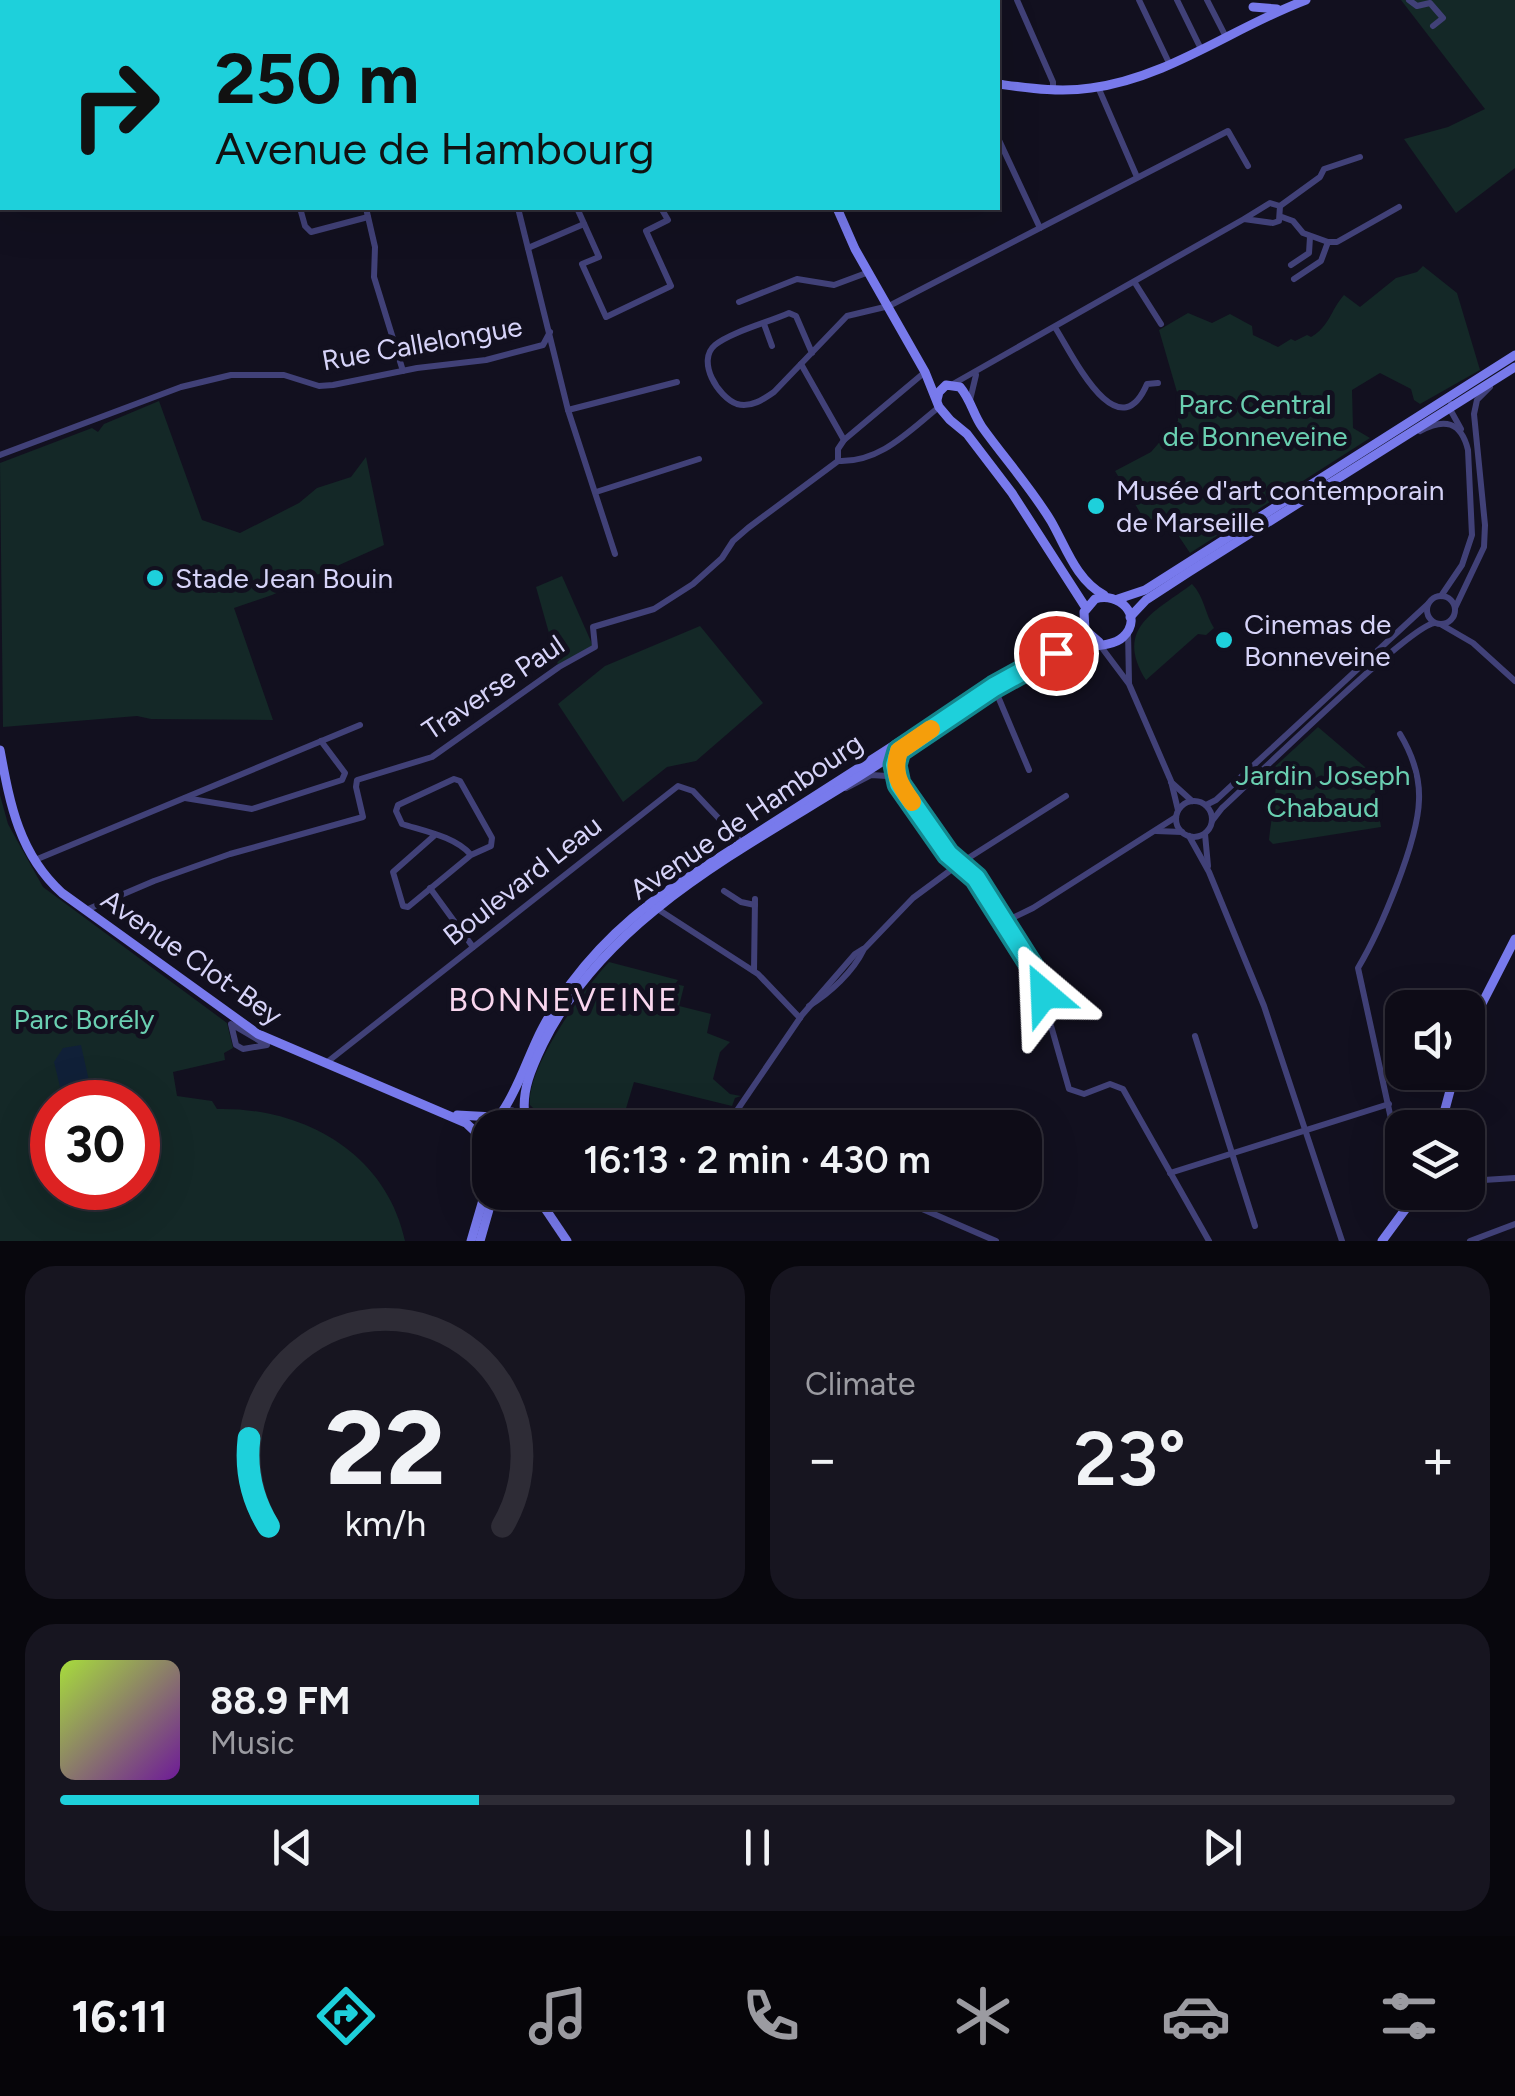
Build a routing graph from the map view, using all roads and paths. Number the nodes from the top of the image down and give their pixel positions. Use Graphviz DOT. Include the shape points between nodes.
graph roads {
  1 [pos="1017,0"];
  2 [pos="1139,0"];
  3 [pos="1177,0"];
  4 [pos="1207,0"];
  5 [pos="1306,0"];
  6 [pos="1410,0"];
  7 [pos="1252,3"];
  8 [pos="1280,10"];
  9 [pos="1260,20"];
  10 [pos="1434,26"];
  11 [pos="1226,37"];
  12 [pos="1201,50"];
  13 [pos="1170,64"];
  14 [pos="1000,84"];
  15 [pos="1098,87"];
  16 [pos="1053,90"];
  17 [pos="1000,142"];
  18 [pos="1360,157"];
  19 [pos="1248,166"];
  20 [pos="1136,177"];
  21 [pos="1280,206"];
  22 [pos="1399,207"];
  23 [pos="301,210"];
  24 [pos="366,210"];
  25 [pos="518,210"];
  26 [pos="579,210"];
  27 [pos="662,210"];
  28 [pos="838,210"];
  29 [pos="368,217"];
  30 [pos="1282,217"];
  31 [pos="1244,219"];
  32 [pos="584,224"];
  33 [pos="1040,228"];
  34 [pos="1310,237"];
  35 [pos="1328,242"];
  36 [pos="528,248"];
  37 [pos="1291,265"];
  38 [pos="869,272"];
  39 [pos="1294,278"];
  40 [pos="1135,282"];
  41 [pos="739,302"];
  42 [pos="889,306"];
  43 [pos="764,324"];
  44 [pos="1161,324"];
  45 [pos="1056,328"];
  46 [pos="550,332"];
  47 [pos="772,346"];
  48 [pos="812,353"];
  49 [pos="1515,355"];
  50 [pos="801,364"];
  51 [pos="1509,366"];
  52 [pos="403,371"];
  53 [pos="925,372"];
  54 [pos="976,374"];
  55 [pos="678,382"];
  56 [pos="1158,383"];
  57 [pos="952,384"];
  58 [pos="970,400"];
  59 [pos="938,405"];
  60 [pos="1451,407"];
  61 [pos="568,410"];
  62 [pos="974,413"];
  63 [pos="959,424"];
  64 [pos="1465,438"];
  65 [pos="844,440"];
  66 [pos="1392,443"];
  67 [pos="0,455"];
  68 [pos="699,459"];
  69 [pos="838,460"];
  70 [pos="1480,473"];
  71 [pos="1471,475"];
  72 [pos="596,492"];
  73 [pos="1052,524"];
  74 [pos="1038,532"];
  75 [pos="1472,534"];
  76 [pos="1485,538"];
  77 [pos="615,554"];
  78 [pos="1107,596"];
  79 [pos="1440,596"];
  80 [pos="1118,599"];
  81 [pos="1428,604"];
  82 [pos="1086,608"];
  83 [pos="1455,611"];
  84 [pos="1130,617"];
  85 [pos="1083,624"];
  86 [pos="1438,624"];
  87 [pos="1128,631"];
  88 [pos="1098,642"];
  89 [pos="1474,643"];
  90 [pos="1515,680"];
  91 [pos="1129,684"];
  92 [pos="994,687"];
  93 [pos="360,725"];
  94 [pos="1400,734"];
  95 [pos="320,741"];
  96 [pos="0,750"];
  97 [pos="899,751"];
  98 [pos="1029,770"];
  99 [pos="1170,782"];
  100 [pos="899,784"];
  101 [pos="835,792"];
  102 [pos="1066,796"];
  103 [pos="184,798"];
  104 [pos="1192,801"];
  105 [pos="1206,805"];
  106 [pos="1177,814"];
  107 [pos="1212,821"];
  108 [pos="1154,831"];
  109 [pos="1205,833"];
  110 [pos="1186,834"];
  111 [pos="436,835"];
  112 [pos="742,842"];
  113 [pos="471,855"];
  114 [pos="34,860"];
  115 [pos="959,864"];
  116 [pos="1209,872"];
  117 [pos="430,888"];
  118 [pos="724,891"];
  119 [pos="656,908"];
  120 [pos="86,910"];
  121 [pos="1004,922"];
  122 [pos="1515,939"];
  123 [pos="474,948"];
  124 [pos="754,972"];
  125 [pos="1485,998"];
  126 [pos="800,1018"];
  127 [pos="231,1024"];
  128 [pos="1195,1036"];
  129 [pos="325,1064"];
  130 [pos="1389,1104"];
  131 [pos="501,1110"];
  132 [pos="524,1110"];
  133 [pos="736,1110"];
  134 [pos="1390,1110"];
  135 [pos="447,1114"];
  136 [pos="472,1114"];
  137 [pos="472,1127"];
  138 [pos="1304,1131"];
  139 [pos="1234,1153"];
  140 [pos="1170,1173"];
  141 [pos="1515,1178"];
  142 [pos="1485,1179"];
  143 [pos="480,1210"];
  144 [pos="489,1210"];
  145 [pos="546,1210"];
  146 [pos="925,1210"];
  147 [pos="1405,1210"];
  148 [pos="1515,1224"];
  149 [pos="1255,1226"];
  150 [pos="471,1241"];
  151 [pos="480,1241"];
  152 [pos="567,1241"];
  153 [pos="996,1241"];
  154 [pos="1208,1241"];
  155 [pos="1342,1241"];
  156 [pos="1382,1241"];
  157 [pos="1470,1241"];
  1 -- 16 [label="street"];
  2 -- 13 [label="street"];
  3 -- 12 [label="street"];
  4 -- 11 [label="street"];
  5 -- 8 [label="street"];
  6 -- 10 [label="street" via="1430,4 1443,18"];
  7 -- 8 [label="street"];
  7 -- 9 [label="street"];
  8 -- 9 [label="street"];
  9 -- 11 [label="street"];
  11 -- 12 [label="street"];
  12 -- 13 [label="street"];
  13 -- 15 [label="street"];
  14 -- 16 [label="street"];
  15 -- 16 [label="street"];
  15 -- 20 [label="street"];
  17 -- 33 [label="street"];
  18 -- 21 [label="street" via="1324,168"];
  19 -- 20 [label="street" via="1228,131"];
  20 -- 33 [label="street"];
  21 -- 30 [label="street"];
  21 -- 31 [label="street" via="1264,204"];
  22 -- 35 [label="street"];
  23 -- 29 [label="street" via="308,231"];
  24 -- 29 [label="street"];
  25 -- 36 [label="street, Rue Callelongue"];
  26 -- 32 [label="street"];
  27 -- 32 [label="street" via="668,220 646,231 671,286 606,317 582,264 599,257"];
  28 -- 38 [label="street"];
  29 -- 52 [label="street" via="374,277"];
  30 -- 31 [label="street" via="1273,223"];
  30 -- 34 [label="street"];
  31 -- 40 [label="street"];
  32 -- 36 [label="street"];
  33 -- 42 [label="street"];
  34 -- 35 [label="street"];
  34 -- 37 [label="street" via="1310,253"];
  35 -- 39 [label="street" via="1321,261"];
  36 -- 46 [label="street, Rue Callelongue"];
  38 -- 41 [label="street" via="834,286 797,279"];
  38 -- 42 [label="street"];
  40 -- 44 [label="street"];
  40 -- 45 [label="street"];
  42 -- 48 [label="street" via="847,316"];
  42 -- 53 [label="street"];
  43 -- 47 [label="street"];
  43 -- 48 [label="street" via="793,314"];
  43 -- 50 [label="street" via="718,343 709,355 710,375 729,399 760,401"];
  45 -- 54 [label="street"];
  45 -- 56 [label="street" via="1106,402 1130,405 1147,384"];
  46 -- 52 [label="street, Rue Callelongue" via="542,345 486,360"];
  46 -- 61 [label="street"];
  48 -- 50 [label="street"];
  49 -- 51 [label="street"];
  50 -- 65 [label="street"];
  51 -- 60 [label="street"];
  51 -- 70 [label="street" via="1475,406"];
  51 -- 80 [label="street" via="1145,590"];
  52 -- 67 [label="street, Rue Callelongue" via="319,386 284,374 231,375 181,387"];
  53 -- 57 [label="street"];
  53 -- 59 [label="street"];
  53 -- 65 [label="street"];
  54 -- 57 [label="street"];
  54 -- 58 [label="street"];
  55 -- 61 [label="street"];
  57 -- 58 [label="street"];
  57 -- 59 [label="street" via="939,392"];
  58 -- 62 [label="street"];
  59 -- 63 [label="street"];
  59 -- 69 [label="street" via="884,451"];
  60 -- 64 [label="street"];
  60 -- 66 [label="street"];
  61 -- 72 [label="street"];
  62 -- 63 [label="street"];
  62 -- 73 [label="street"];
  63 -- 74 [label="street"];
  64 -- 66 [label="street" via="1450,424 1436,423"];
  64 -- 71 [label="street"];
  65 -- 69 [label="street"];
  66 -- 84 [label="street" via="1160,590"];
  68 -- 72 [label="street"];
  69 -- 120 [label="street, Traverse Paul" via="748,528 693,584 654,609 593,627 595,647 432,756 358,780 363,817 230,854"];
  70 -- 71 [label="street"];
  70 -- 76 [label="street"];
  71 -- 75 [label="street"];
  72 -- 77 [label="street"];
  73 -- 74 [label="street"];
  73 -- 78 [label="street" via="1086,583"];
  74 -- 82 [label="street"];
  75 -- 76 [label="street"];
  75 -- 79 [label="street" via="1462,565"];
  76 -- 83 [label="street"];
  78 -- 80 [label="street"];
  78 -- 82 [label="street"];
  79 -- 81 [label="street"];
  79 -- 83 [label="street"];
  80 -- 84 [label="street"];
  81 -- 86 [label="street" via="1428,617"];
  81 -- 105 [label="street"];
  82 -- 85 [label="street"];
  83 -- 86 [label="street"];
  83 -- 89 [label="street"];
  84 -- 87 [label="street"];
  85 -- 88 [label="street"];
  85 -- 112 [label="street, Avenue de Hambourg"];
  86 -- 89 [label="street"];
  86 -- 107 [label="street" via="1423,626 1383,660"];
  87 -- 88 [label="street" via="1112,643"];
  87 -- 91 [label="street"];
  88 -- 91 [label="street"];
  88 -- 92 [label="street, Avenue de Hambourg" via="1056,653"];
  89 -- 90 [label="street"];
  91 -- 99 [label="street"];
  92 -- 97 [label="street, Avenue de Hambourg"];
  92 -- 98 [label="street"];
  93 -- 95 [label="street"];
  94 -- 130 [label="street" via="1418,778 1418,812 1377,934 1358,968"];
  95 -- 103 [label="street"];
  95 -- 103 [label="street" via="345,773 342,780 252,809"];
  96 -- 114 [label="street, Avenue Clot-Bey" via="15,822"];
  97 -- 100 [label="street"];
  97 -- 101 [label="street, Avenue de Hambourg"];
  99 -- 104 [label="street"];
  99 -- 106 [label="street"];
  100 -- 101 [label="street" via="875,774"];
  100 -- 115 [label="street"];
  101 -- 119 [label="street, Avenue de Hambourg"];
  102 -- 115 [label="street"];
  103 -- 114 [label="street"];
  104 -- 105 [label="street"];
  104 -- 106 [label="street"];
  105 -- 107 [label="street"];
  106 -- 108 [label="street"];
  106 -- 110 [label="street"];
  107 -- 109 [label="street"];
  108 -- 110 [label="street"];
  108 -- 121 [label="street"];
  109 -- 110 [label="street"];
  109 -- 116 [label="street"];
  110 -- 116 [label="street"];
  111 -- 113 [label="street"];
  111 -- 113 [label="street" via="402,824 398,805 460,781 492,838 491,846"];
  111 -- 117 [label="street" via="392,876 403,906"];
  112 -- 123 [label="street, Boulevard Leau" via="693,791 678,786"];
  112 -- 131 [label="street, Avenue de Hambourg" via="654,901 591,959 549,1018"];
  113 -- 117 [label="street"];
  114 -- 120 [label="street, Avenue Clot-Bey"];
  115 -- 121 [label="street"];
  115 -- 126 [label="street" via="903,906"];
  116 -- 138 [label="street" via="1264,1006"];
  117 -- 123 [label="street"];
  118 -- 124 [label="street" via="740,902 755,902"];
  119 -- 124 [label="street"];
  119 -- 132 [label="street, Avenue de Hambourg" via="608,951 564,1008 528,1079"];
  120 -- 129 [label="street, Avenue Clot-Bey" via="249,1029"];
  121 -- 140 [label="street" via="1036,973 1069,1089 1123,1089"];
  122 -- 125 [label="street"];
  123 -- 129 [label="street, Boulevard Leau"];
  124 -- 126 [label="street"];
  126 -- 133 [label="street"];
  127 -- 127 [label="street" via="236,1046 266,1045"];
  128 -- 139 [label="street"];
  129 -- 135 [label="street, Avenue Clot-Bey"];
  130 -- 134 [label="street"];
  130 -- 138 [label="street"];
  135 -- 136 [label="street, Avenue Clot-Bey"];
  135 -- 137 [label="street, Avenue Clot-Bey"];
  138 -- 139 [label="street"];
  138 -- 155 [label="street"];
  139 -- 140 [label="street"];
  139 -- 149 [label="street"];
  140 -- 154 [label="street"];
  141 -- 142 [label="street"];
  143 -- 150 [label="street"];
  144 -- 151 [label="street"];
  145 -- 152 [label="street"];
  146 -- 153 [label="street"];
  147 -- 156 [label="street"];
  148 -- 157 [label="street"];
}
